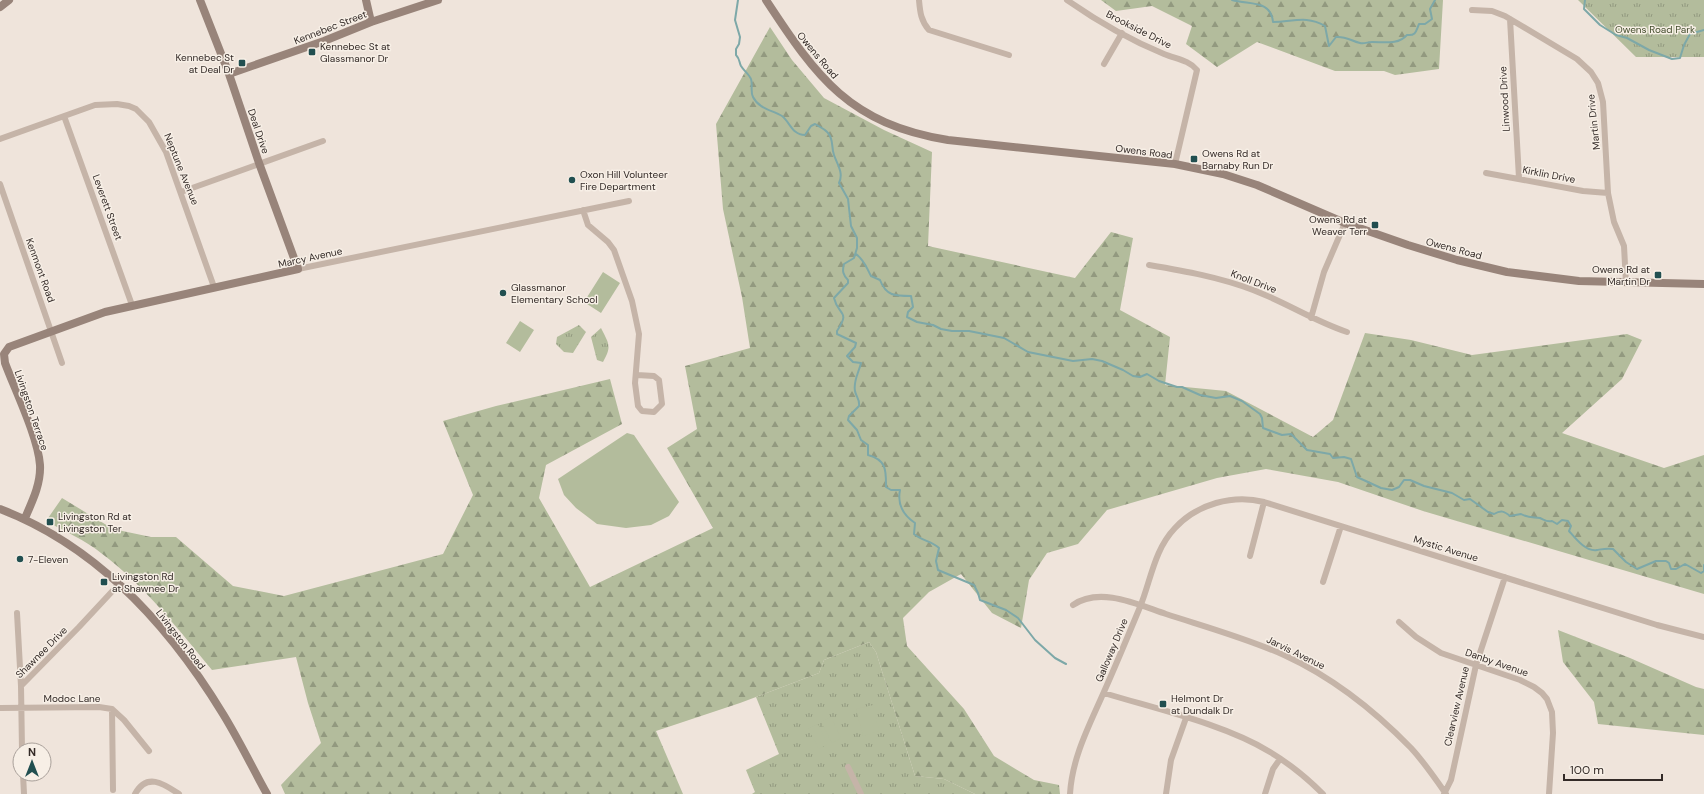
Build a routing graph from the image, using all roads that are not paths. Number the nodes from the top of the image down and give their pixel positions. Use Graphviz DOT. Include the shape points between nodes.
graph roads {
  1 [pos="8,0"];
  2 [pos="200,0"];
  3 [pos="366,0"];
  4 [pos="438,0"];
  5 [pos="766,0"];
  6 [pos="920,0"];
  7 [pos="1067,0"];
  8 [pos="0,7"];
  9 [pos="1472,10"];
  10 [pos="1510,19"];
  11 [pos="371,22"];
  12 [pos="1122,33"];
  13 [pos="1009,55"];
  14 [pos="1104,64"];
  15 [pos="229,74"];
  16 [pos="64,116"];
  17 [pos="0,139"];
  18 [pos="323,141"];
  19 [pos="259,163"];
  20 [pos="1175,164"];
  21 [pos="1486,174"];
  22 [pos="1519,178"];
  23 [pos="0,184"];
  24 [pos="181,192"];
  25 [pos="1608,193"];
  26 [pos="628,201"];
  27 [pos="582,210"];
  28 [pos="1345,223"];
  29 [pos="1149,265"];
  30 [pos="298,269"];
  31 [pos="1626,283"];
  32 [pos="1704,284"];
  33 [pos="214,287"];
  34 [pos="132,305"];
  35 [pos="1311,318"];
  36 [pos="52,330"];
  37 [pos="1347,332"];
  38 [pos="4,354"];
  39 [pos="62,363"];
  40 [pos="637,375"];
  41 [pos="1264,502"];
  42 [pos="0,509"];
  43 [pos="25,518"];
  44 [pos="1183,520"];
  45 [pos="1341,526"];
  46 [pos="1250,556"];
  47 [pos="1505,577"];
  48 [pos="1323,582"];
  49 [pos="119,584"];
  50 [pos="1073,605"];
  51 [pos="1140,606"];
  52 [pos="18,614"];
  53 [pos="1399,622"];
  54 [pos="1704,637"];
  55 [pos="1476,665"];
  56 [pos="21,686"];
  57 [pos="1104,693"];
  58 [pos="0,708"];
  59 [pos="21,708"];
  60 [pos="112,709"];
  61 [pos="1186,718"];
  62 [pos="22,742"];
  63 [pos="149,752"];
  64 [pos="1280,759"];
  65 [pos="848,767"];
  66 [pos="23,782"];
  67 [pos="113,790"];
  68 [pos="24,794"];
  69 [pos="136,794"];
  70 [pos="179,794"];
  71 [pos="267,794"];
  72 [pos="861,794"];
  73 [pos="1070,794"];
  74 [pos="1166,794"];
  75 [pos="1265,794"];
  76 [pos="1323,794"];
  77 [pos="1445,794"];
  78 [pos="1549,794"];
  1 -- 8 [label="street"];
  2 -- 15 [label="street, Deal Drive"];
  3 -- 11 [label="street"];
  4 -- 11 [label="street, Kennebec Street"];
  5 -- 20 [label="street, Owens Road" via="822,77 863,111 899,129 948,140"];
  6 -- 13 [label="street" via="920,15 929,30"];
  7 -- 12 [label="street, Brookside Drive"];
  9 -- 10 [label="street, Martin Drive" via="1492,11"];
  10 -- 22 [label="street, Linwood Drive"];
  10 -- 25 [label="street, Martin Drive" via="1577,59 1598,83 1603,102"];
  11 -- 15 [label="street, Kennebec Street"];
  12 -- 14 [label="street"];
  12 -- 20 [label="street, Brookside Drive" via="1193,65 1197,70"];
  15 -- 19 [label="street, Deal Drive"];
  16 -- 17 [label="street, Neptune Avenue"];
  16 -- 24 [label="street, Neptune Avenue" via="103,104 122,104 136,109 157,134"];
  16 -- 34 [label="street, Leverett Street"];
  18 -- 19 [label="street"];
  19 -- 24 [label="street"];
  19 -- 30 [label="street, Deal Drive"];
  20 -- 28 [label="street, Owens Road" via="1223,174 1257,185"];
  21 -- 22 [label="street, Kirklin Drive"];
  22 -- 25 [label="street, Kirklin Drive"];
  23 -- 36 [label="street, Kenmont Road"];
  24 -- 33 [label="street, Neptune Avenue"];
  25 -- 31 [label="street, Martin Drive" via="1614,222 1624,246"];
  26 -- 27 [label="street, Marcy Avenue"];
  27 -- 30 [label="street, Marcy Avenue"];
  27 -- 40 [label="street" via="588,225 614,250 632,301 640,334"];
  28 -- 31 [label="street, Owens Road" via="1457,260 1507,272 1579,281"];
  28 -- 35 [label="street" via="1324,272"];
  29 -- 35 [label="street, Knoll Drive" via="1191,272 1253,290"];
  30 -- 33 [label="street, Marcy Avenue"];
  31 -- 32 [label="street, Owens Road"];
  33 -- 34 [label="street, Marcy Avenue"];
  34 -- 36 [label="street, Marcy Avenue"];
  35 -- 37 [label="street, Knoll Drive"];
  36 -- 38 [label="street, Marcy Avenue" via="9,347"];
  36 -- 39 [label="street, Kenmont Road"];
  38 -- 43 [label="street, Livingston Terrace" via="38,451 40,466 34,498"];
  40 -- 40 [label="street" via="635,383 638,406 641,411 654,412 662,404 659,380 654,376"];
  41 -- 44 [label="street, Mystic Avenue" via="1235,498 1201,509"];
  41 -- 45 [label="street, Mystic Avenue"];
  41 -- 46 [label="street"];
  42 -- 43 [label="street, Livingston Road"];
  43 -- 49 [label="street, Livingston Road" via="76,548"];
  44 -- 51 [label="street, Galloway Drive" via="1158,552"];
  45 -- 47 [label="street, Mystic Avenue"];
  45 -- 48 [label="street"];
  47 -- 54 [label="street, Mystic Avenue" via="1657,625"];
  47 -- 55 [label="street, Clearview Avenue"];
  49 -- 56 [label="street, Shawnee Drive"];
  49 -- 71 [label="street, Livingston Road" via="143,606 194,670 224,715"];
  50 -- 51 [label="street, Jarvis Avenue" via="1088,598 1104,597"];
  51 -- 57 [label="street, Galloway Drive"];
  51 -- 77 [label="street, Jarvis Avenue" via="1264,647 1306,666 1362,704 1411,749"];
  52 -- 56 [label="street"];
  53 -- 55 [label="street, Danby Avenue" via="1428,646"];
  55 -- 77 [label="street, Clearview Avenue" via="1451,780"];
  55 -- 78 [label="street, Danby Avenue" via="1528,683 1547,699 1552,712 1553,732"];
  56 -- 59 [label="street, Shawnee Drive"];
  57 -- 61 [label="street"];
  57 -- 73 [label="street, Galloway Drive" via="1086,730 1076,759"];
  58 -- 59 [label="street, Modoc Lane"];
  59 -- 60 [label="street, Modoc Lane"];
  59 -- 62 [label="street, Shawnee Drive"];
  60 -- 63 [label="street, Modoc Lane"];
  60 -- 67 [label="street"];
  61 -- 64 [label="street" via="1228,732"];
  61 -- 74 [label="street" via="1171,760"];
  64 -- 75 [label="street" via="1273,769"];
  64 -- 76 [label="street" via="1306,777"];
  65 -- 72 [label="street"];
  66 -- 68 [label="street"];
  69 -- 70 [label="street" via="146,783 155,782 163,783"];
}
